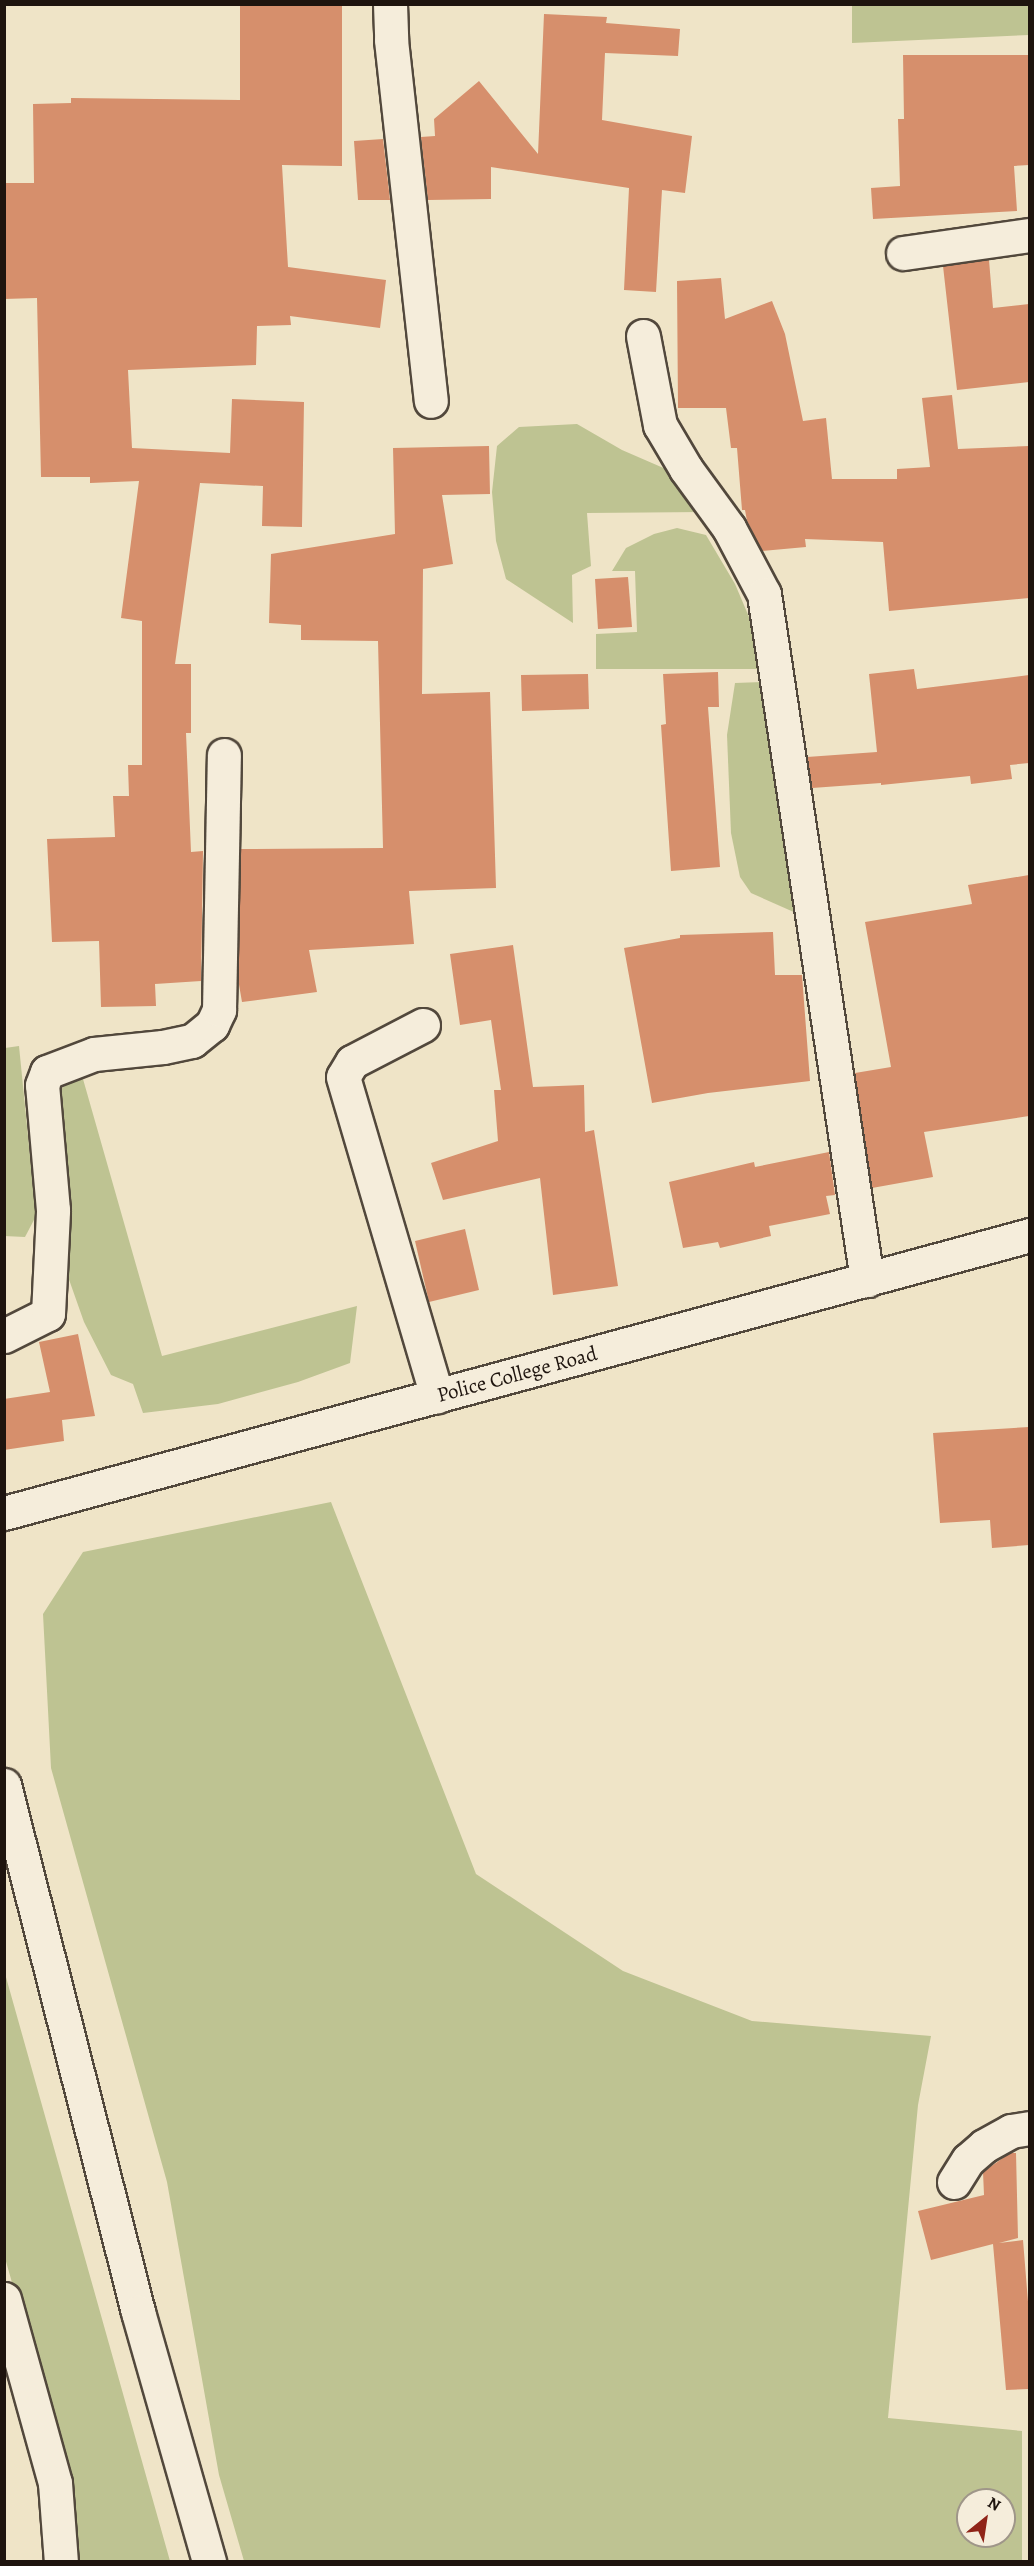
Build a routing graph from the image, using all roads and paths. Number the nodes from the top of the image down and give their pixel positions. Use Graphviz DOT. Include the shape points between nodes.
graph roads {
  1 [pos="390,4"];
  2 [pos="1029,235"];
  3 [pos="903,253"];
  4 [pos="643,336"];
  5 [pos="431,401"];
  6 [pos="224,754"];
  7 [pos="423,1025"];
  8 [pos="1029,1235"];
  9 [pos="867,1280"];
  10 [pos="4,1336"];
  11 [pos="437,1396"];
  12 [pos="4,1513"];
  13 [pos="4,1785"];
  14 [pos="1029,2128"];
  15 [pos="954,2182"];
  16 [pos="4,2299"];
  17 [pos="61,2562"];
  18 [pos="209,2562"];
  1 -- 5 [label="street"];
  2 -- 3 [label="street"];
  4 -- 9 [label="street" via="660,425 729,528 764,594"];
  6 -- 10 [label="street" via="219,1010 212,1025 192,1041 94,1054 47,1071 42,1085 53,1210 48,1314"];
  7 -- 11 [label="street" via="352,1062 343,1077"];
  8 -- 9 [label="street, Police College Road"];
  9 -- 11 [label="street, Police College Road"];
  11 -- 12 [label="street, Police College Road"];
  13 -- 18 [label="street" via="138,2312"];
  14 -- 15 [label="street" via="1011,2131 984,2146 968,2160"];
  16 -- 17 [label="street" via="55,2483"];
}
